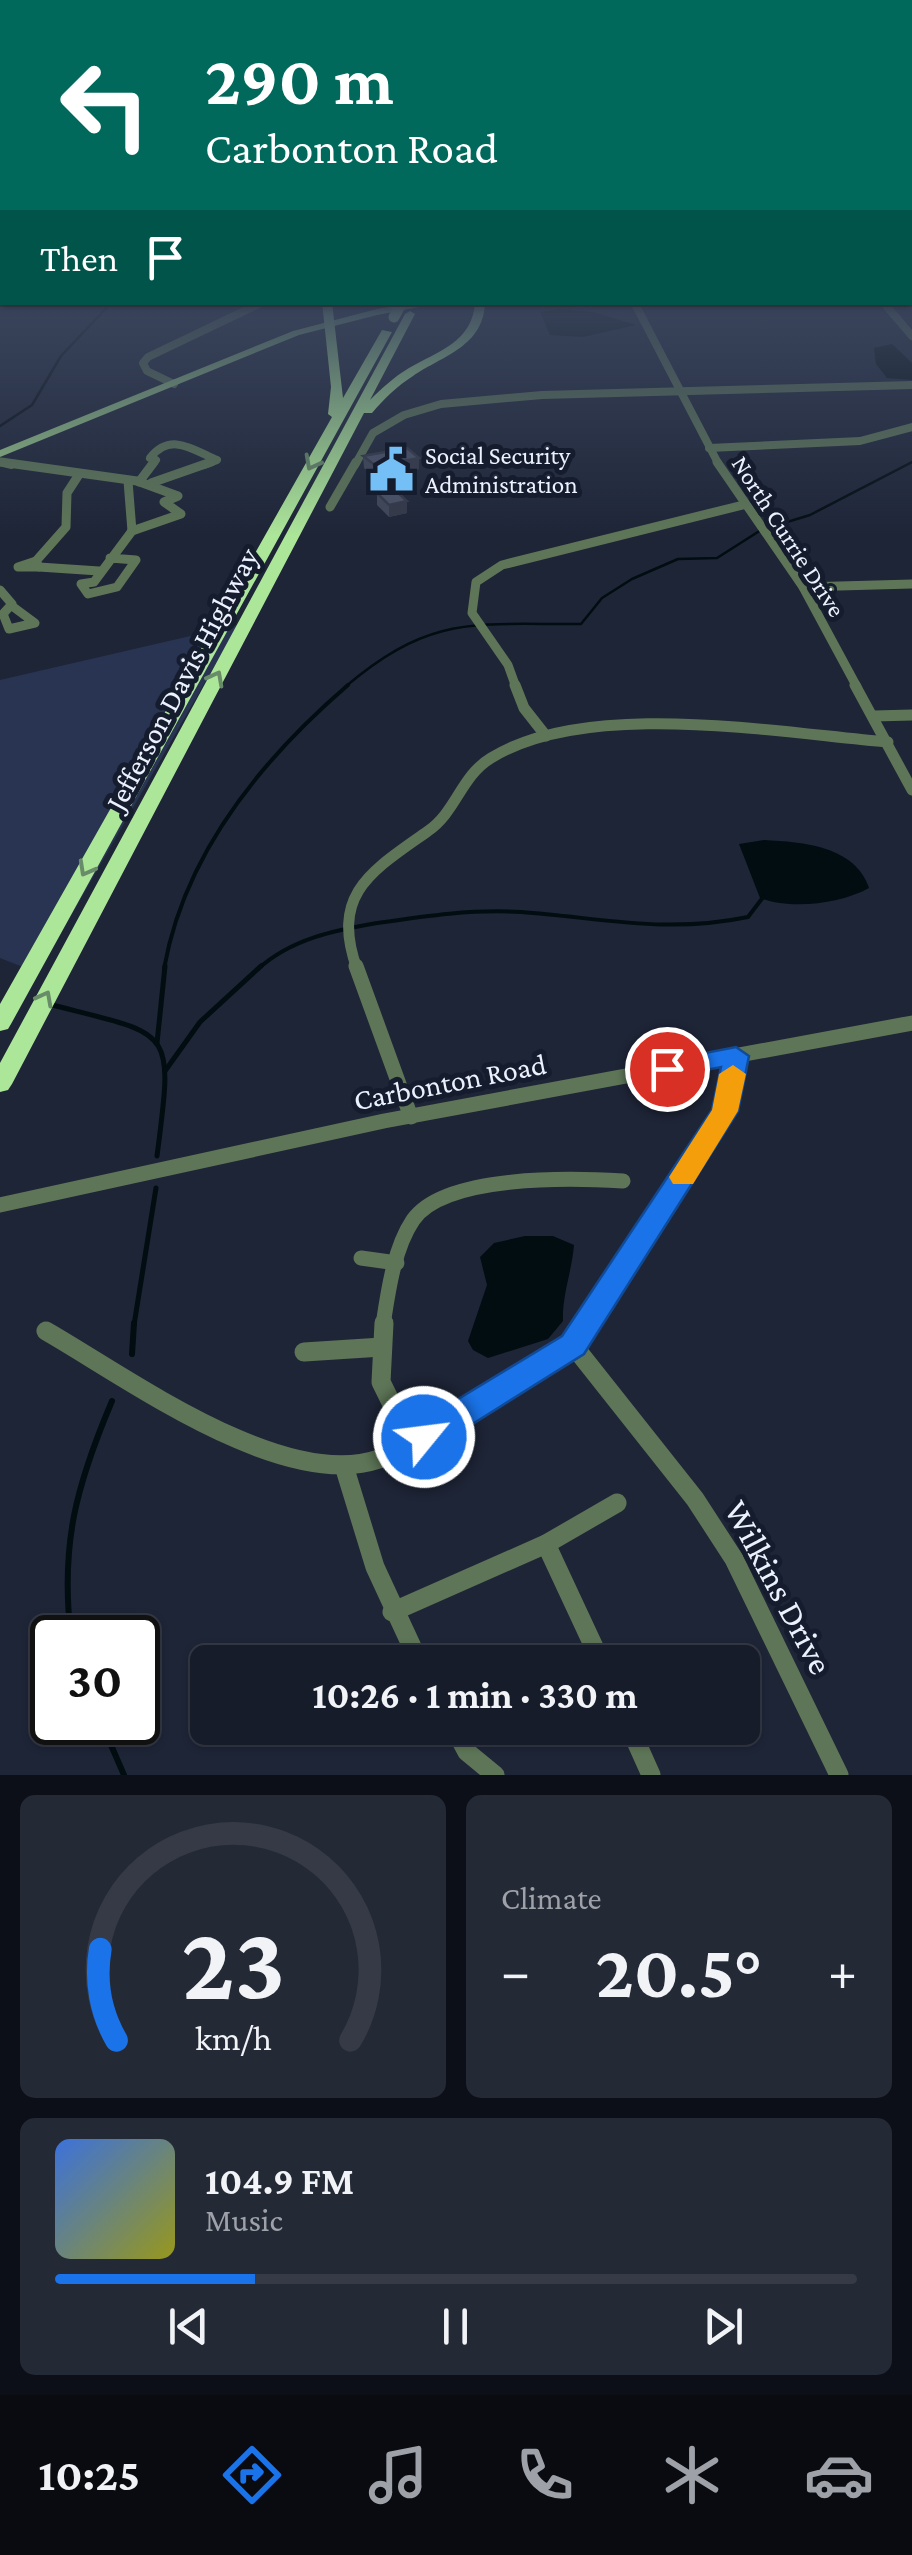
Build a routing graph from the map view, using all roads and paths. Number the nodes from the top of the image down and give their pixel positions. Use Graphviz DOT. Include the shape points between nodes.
graph roads {
  1 [pos="146,371"];
  2 [pos="207,371"];
  3 [pos="334,371"];
  4 [pos="372,371"];
  5 [pos="416,371"];
  6 [pos="669,371"];
  7 [pos="174,384"];
  8 [pos="912,385"];
  9 [pos="679,390"];
  10 [pos="912,427"];
  11 [pos="335,437"];
  12 [pos="709,448"];
  13 [pos="0,454"];
  14 [pos="0,462"];
  15 [pos="78,476"];
  16 [pos="134,481"];
  17 [pos="151,483"];
  18 [pos="742,505"];
  19 [pos="330,507"];
  20 [pos="132,531"];
  21 [pos="110,558"];
  22 [pos="37,564"];
  23 [pos="99,571"];
  24 [pos="912,584"];
  25 [pos="803,587"];
  26 [pos="0,589"];
  27 [pos="12,606"];
  28 [pos="912,714"];
  29 [pos="874,716"];
  30 [pos="546,736"];
  31 [pos="888,742"];
  32 [pos="912,790"];
  33 [pos="912,1023"];
  34 [pos="0,1024"];
  35 [pos="736,1056"];
  36 [pos="0,1084"];
  37 [pos="411,1117"];
  38 [pos="623,1181"];
  39 [pos="0,1205"];
  40 [pos="361,1258"];
  41 [pos="397,1264"];
  42 [pos="46,1330"];
  43 [pos="573,1345"];
  44 [pos="382,1346"];
  45 [pos="304,1352"];
  46 [pos="411,1443"];
  47 [pos="344,1466"];
  48 [pos="618,1503"];
  49 [pos="546,1544"];
  50 [pos="392,1612"];
  51 [pos="410,1645"];
  52 [pos="593,1645"];
  53 [pos="463,1745"];
  54 [pos="638,1745"];
  55 [pos="496,1775"];
  56 [pos="651,1775"];
  57 [pos="839,1775"];
  1 -- 7 [label="street"];
  2 -- 7 [label="main road"];
  3 -- 11 [label="highway"];
  4 -- 11 [label="highway, Jefferson Davis Highway"];
  5 -- 11 [label="highway"];
  6 -- 9 [label="street, North Currie Drive"];
  7 -- 13 [label="main road"];
  8 -- 9 [label="street"];
  9 -- 12 [label="street, North Currie Drive"];
  9 -- 19 [label="street" via="480,398 404,415 373,434"];
  10 -- 12 [label="street" via="845,442"];
  11 -- 34 [label="highway, Jefferson Davis Highway, one-way"];
  36 -- 11 [label="highway, Jefferson Davis Highway, one-way"];
  12 -- 18 [label="street, North Currie Drive"];
  14 -- 15 [label="street"];
  15 -- 16 [label="street"];
  15 -- 22 [label="street" via="67,494 66,527"];
  16 -- 17 [label="street"];
  16 -- 17 [label="street" via="156,460 150,458 160,446 176,442 217,460"];
  16 -- 20 [label="street"];
  17 -- 20 [label="street" via="178,496 164,502 181,514"];
  18 -- 25 [label="street, North Currie Drive"];
  18 -- 30 [label="street" via="502,565 476,582 472,613"];
  20 -- 21 [label="street"];
  21 -- 23 [label="street"];
  21 -- 23 [label="street" via="136,560 117,587 88,594 80,584 94,582"];
  22 -- 23 [label="street"];
  22 -- 26 [label="street" via="21,563 24,570"];
  24 -- 25 [label="street"];
  25 -- 29 [label="street, North Currie Drive"];
  26 -- 27 [label="street"];
  28 -- 29 [label="street"];
  29 -- 31 [label="street, North Currie Drive"];
  30 -- 31 [label="street" via="684,727"];
  30 -- 37 [label="street" via="506,750 470,774 440,824 374,865 354,888 348,943"];
  31 -- 32 [label="street, North Currie Drive"];
  33 -- 35 [label="street, Carbonton Road"];
  35 -- 37 [label="street, Carbonton Road"];
  35 -- 43 [label="street" via="725,1111"];
  37 -- 39 [label="street, Carbonton Road"];
  38 -- 41 [label="street" via="526,1178 484,1187 416,1213"];
  40 -- 41 [label="street"];
  41 -- 44 [label="street"];
  42 -- 47 [label="street" via="244,1444 292,1460"];
  43 -- 46 [label="street"];
  43 -- 57 [label="street, Wilkins Drive" via="696,1500 734,1560"];
  44 -- 45 [label="street"];
  44 -- 46 [label="street" via="379,1374"];
  46 -- 47 [label="street" via="378,1460"];
  47 -- 50 [label="street"];
  48 -- 49 [label="street"];
  49 -- 50 [label="street"];
  49 -- 52 [label="street"];
  50 -- 51 [label="street"];
  53 -- 55 [label="street"];
  54 -- 56 [label="street"];
}
